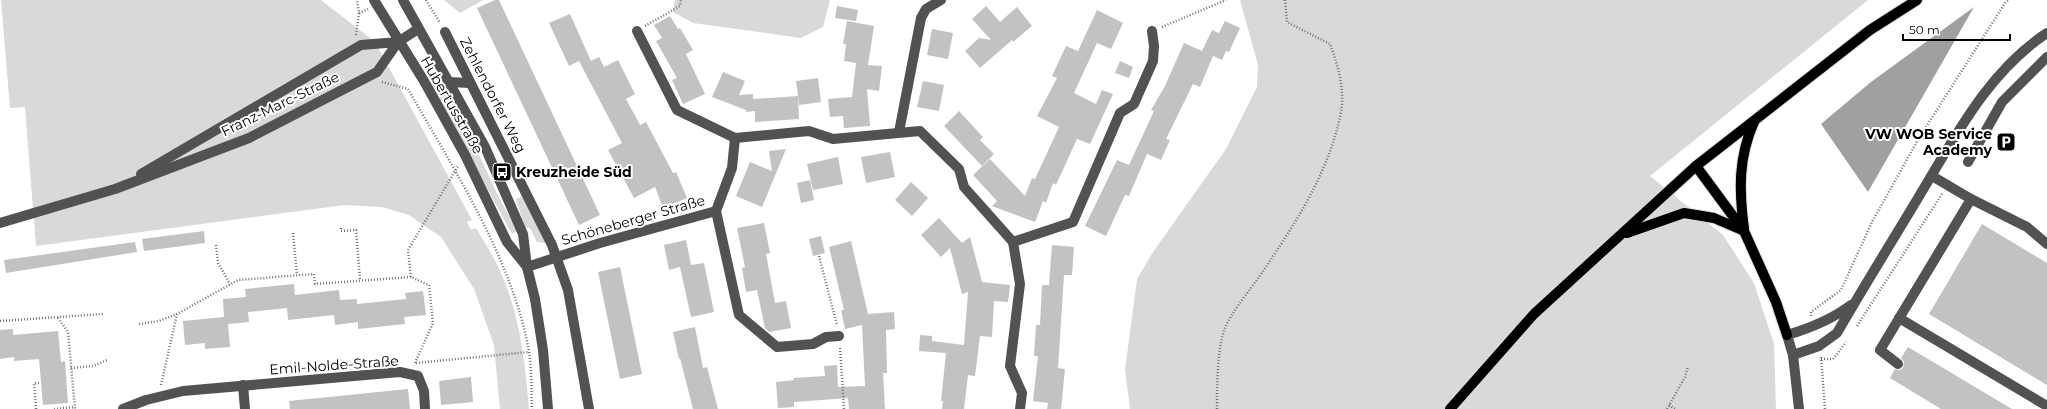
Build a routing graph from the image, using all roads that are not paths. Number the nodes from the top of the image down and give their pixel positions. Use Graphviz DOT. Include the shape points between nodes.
graph roads {
  1 [pos="374,0"];
  2 [pos="403,0"];
  3 [pos="941,0"];
  4 [pos="1917,0"];
  5 [pos="418,29"];
  6 [pos="637,31"];
  7 [pos="1152,31"];
  8 [pos="445,32"];
  9 [pos="2047,33"];
  10 [pos="398,42"];
  11 [pos="2047,57"];
  12 [pos="448,82"];
  13 [pos="470,84"];
  14 [pos="1755,119"];
  15 [pos="900,132"];
  16 [pos="735,138"];
  17 [pos="1968,162"];
  18 [pos="1696,166"];
  19 [pos="1932,176"];
  20 [pos="115,189"];
  21 [pos="1971,199"];
  22 [pos="716,210"];
  23 [pos="0,223"];
  24 [pos="1744,231"];
  25 [pos="1621,235"];
  26 [pos="1012,242"];
  27 [pos="2047,244"];
  28 [pos="556,257"];
  29 [pos="527,267"];
  30 [pos="1855,302"];
  31 [pos="1899,318"];
  32 [pos="1787,335"];
  33 [pos="839,336"];
  34 [pos="1793,355"];
  35 [pos="1898,364"];
  36 [pos="243,385"];
  37 [pos="2047,406"];
  38 [pos="123,409"];
  39 [pos="245,409"];
  40 [pos="425,409"];
  41 [pos="548,409"];
  42 [pos="589,409"];
  43 [pos="1020,409"];
  44 [pos="1450,409"];
  45 [pos="1799,409"];
  1 -- 10 [label="street, Hubertusstraße"];
  2 -- 5 [label="street, Hubertusstraße"];
  3 -- 15 [label="street" via="926,9 921,18"];
  4 -- 14 [label="main road" via="1870,30"];
  5 -- 10 [label="street, Franz-Marc-Straße"];
  5 -- 12 [label="street, Hubertusstraße"];
  6 -- 16 [label="street" via="677,110"];
  7 -- 26 [label="street" via="1153,61 1134,104 1120,113 1073,222"];
  8 -- 13 [label="street, Zehlendorfer Weg"];
  9 -- 19 [label="street" via="2028,46 1982,97"];
  10 -- 20 [label="street, Franz-Marc-Straße" via="361,45"];
  10 -- 20 [label="street, Franz-Marc-Straße" via="377,72 249,138"];
  10 -- 29 [label="street, Hubertusstraße" via="424,81 465,155 507,242"];
  11 -- 17 [label="street" via="2002,102"];
  12 -- 13 [label="street, Hubertusstraße"];
  12 -- 29 [label="street, Hubertusstraße" via="485,147 523,234"];
  13 -- 28 [label="street, Zehlendorfer Weg" via="526,191"];
  14 -- 18 [label="main road"];
  14 -- 24 [label="main road" via="1745,141 1741,164 1741,210"];
  15 -- 16 [label="street" via="833,139 809,131"];
  15 -- 26 [label="street" via="920,131 959,169 964,187"];
  16 -- 22 [label="street, Schöneberger Straße" via="732,168"];
  18 -- 24 [label="main road"];
  18 -- 25 [label="main road"];
  19 -- 21 [label="street"];
  19 -- 30 [label="street"];
  20 -- 23 [label="street, Franz-Marc-Straße"];
  21 -- 27 [label="street" via="2027,227"];
  21 -- 31 [label="street"];
  22 -- 28 [label="street, Schöneberger Straße"];
  22 -- 33 [label="street" via="739,314 777,347 813,344 826,337"];
  24 -- 25 [label="main road" via="1714,218 1684,213"];
  24 -- 32 [label="main road" via="1770,288"];
  25 -- 44 [label="main road" via="1534,314"];
  26 -- 43 [label="street" via="1020,284 1010,366 1022,393"];
  28 -- 29 [label="street"];
  28 -- 42 [label="street, Zehlendorfer Weg" via="568,290"];
  29 -- 41 [label="street, Hubertusstraße" via="543,350"];
  30 -- 32 [label="street" via="1834,318 1813,328"];
  30 -- 34 [label="street" via="1837,333 1819,346"];
  31 -- 35 [label="street" via="1880,350"];
  31 -- 37 [label="street"];
  32 -- 34 [label="street"];
  34 -- 45 [label="street"];
  36 -- 38 [label="street, Emil-Nolde-Straße" via="182,391"];
  36 -- 39 [label="street"];
  36 -- 40 [label="street, Emil-Nolde-Straße" via="400,372 418,376 424,391"];
}
